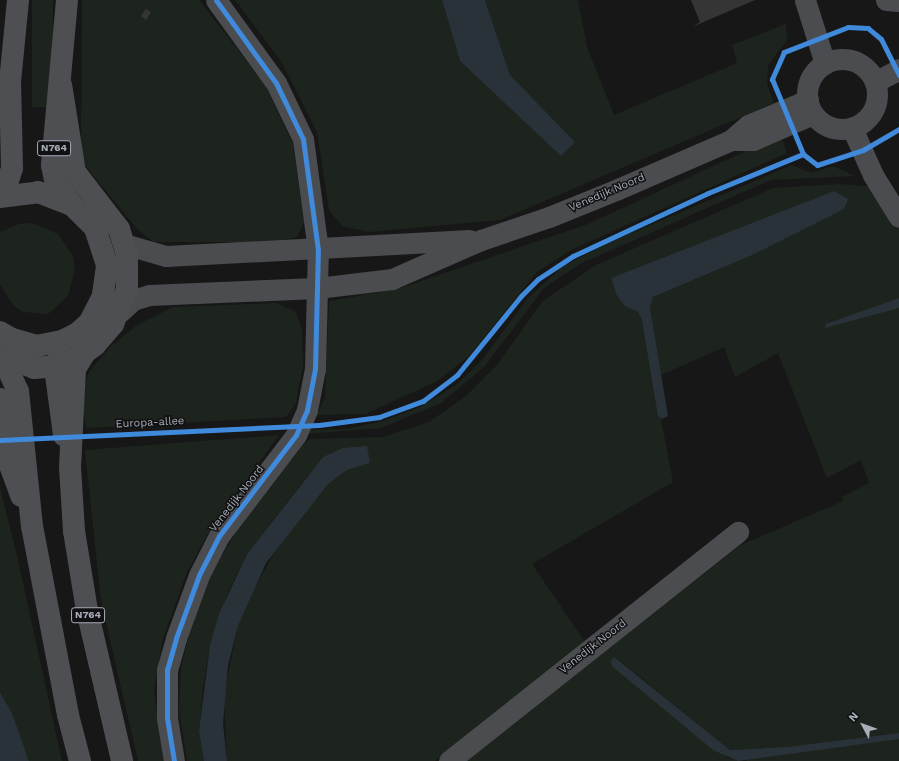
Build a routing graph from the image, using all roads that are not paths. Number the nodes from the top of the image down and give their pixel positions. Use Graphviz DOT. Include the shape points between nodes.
graph roads {
  1 [pos="18,0"];
  2 [pos="67,0"];
  3 [pos="216,0"];
  4 [pos="805,0"];
  5 [pos="886,0"];
  6 [pos="899,2"];
  7 [pos="825,64"];
  8 [pos="899,69"];
  9 [pos="10,82"];
  10 [pos="875,82"];
  11 [pos="61,85"];
  12 [pos="810,107"];
  13 [pos="852,128"];
  14 [pos="0,133"];
  15 [pos="1,197"];
  16 [pos="72,205"];
  17 [pos="899,217"];
  18 [pos="100,237"];
  19 [pos="481,240"];
  20 [pos="124,244"];
  21 [pos="318,250"];
  22 [pos="317,288"];
  23 [pos="120,312"];
  24 [pos="0,332"];
  25 [pos="62,342"];
  26 [pos="84,354"];
  27 [pos="1,357"];
  28 [pos="56,366"];
  29 [pos="0,399"];
  30 [pos="70,467"];
  31 [pos="32,526"];
  32 [pos="738,532"];
  33 [pos="80,761"];
  34 [pos="122,761"];
  35 [pos="174,761"];
  36 [pos="449,761"];
  1 -- 9 [label="main road, N764"];
  2 -- 11 [label="main road, N764"];
  3 -- 21 [label="street" via="276,83 304,139"];
  4 -- 7 [label="street"];
  5 -- 6 [label="street"];
  7 -- 10 [label="street" via="836,60 859,64"];
  7 -- 12 [label="street" via="810,79"];
  8 -- 10 [label="street"];
  9 -- 14 [label="main road, N764"];
  9 -- 15 [label="main road, N764" via="12,168"];
  10 -- 13 [label="street" via="874,110"];
  11 -- 16 [label="main road, N764" via="52,164 55,181"];
  11 -- 20 [label="main road, N764" via="75,172 112,216"];
  12 -- 13 [label="street" via="830,127"];
  12 -- 19 [label="street, Venedijk Noord" via="748,125 731,140 549,217"];
  13 -- 17 [label="street" via="873,176"];
  15 -- 16 [label="main road, N764" via="38,192"];
  16 -- 18 [label="main road, N764" via="88,219"];
  18 -- 20 [label="main road"];
  18 -- 25 [label="main road, N764" via="107,266 103,296 89,322"];
  19 -- 21 [label="street, Venedijk Noord"];
  19 -- 22 [label="street, Venedijk Noord" via="392,279"];
  20 -- 21 [label="street, Venedijk Noord" via="166,256"];
  20 -- 23 [label="main road, N764" via="128,278"];
  21 -- 22 [label="street, Venedijk Noord"];
  22 -- 23 [label="street, Venedijk Noord" via="149,295 133,300"];
  22 -- 35 [label="street, Venedijk Noord" via="315,369 307,410 282,457 219,536 199,575 176,638 167,670 167,718"];
  23 -- 26 [label="main road, N764" via="105,335"];
  24 -- 25 [label="main road" via="24,344"];
  25 -- 28 [label="main road, N764"];
  26 -- 28 [label="main road, N764"];
  26 -- 30 [label="main road, N764" via="75,369"];
  27 -- 28 [label="main road, N764" via="29,367"];
  27 -- 31 [label="main road, N764" via="18,391"];
  28 -- 30 [label="main road, N764" via="59,410"];
  29 -- 31 [label="main road" via="10,465"];
  30 -- 34 [label="main road, N764" via="74,531 87,610"];
  31 -- 33 [label="main road, N764"];
  32 -- 36 [label="street, Venedijk Noord"];
}
